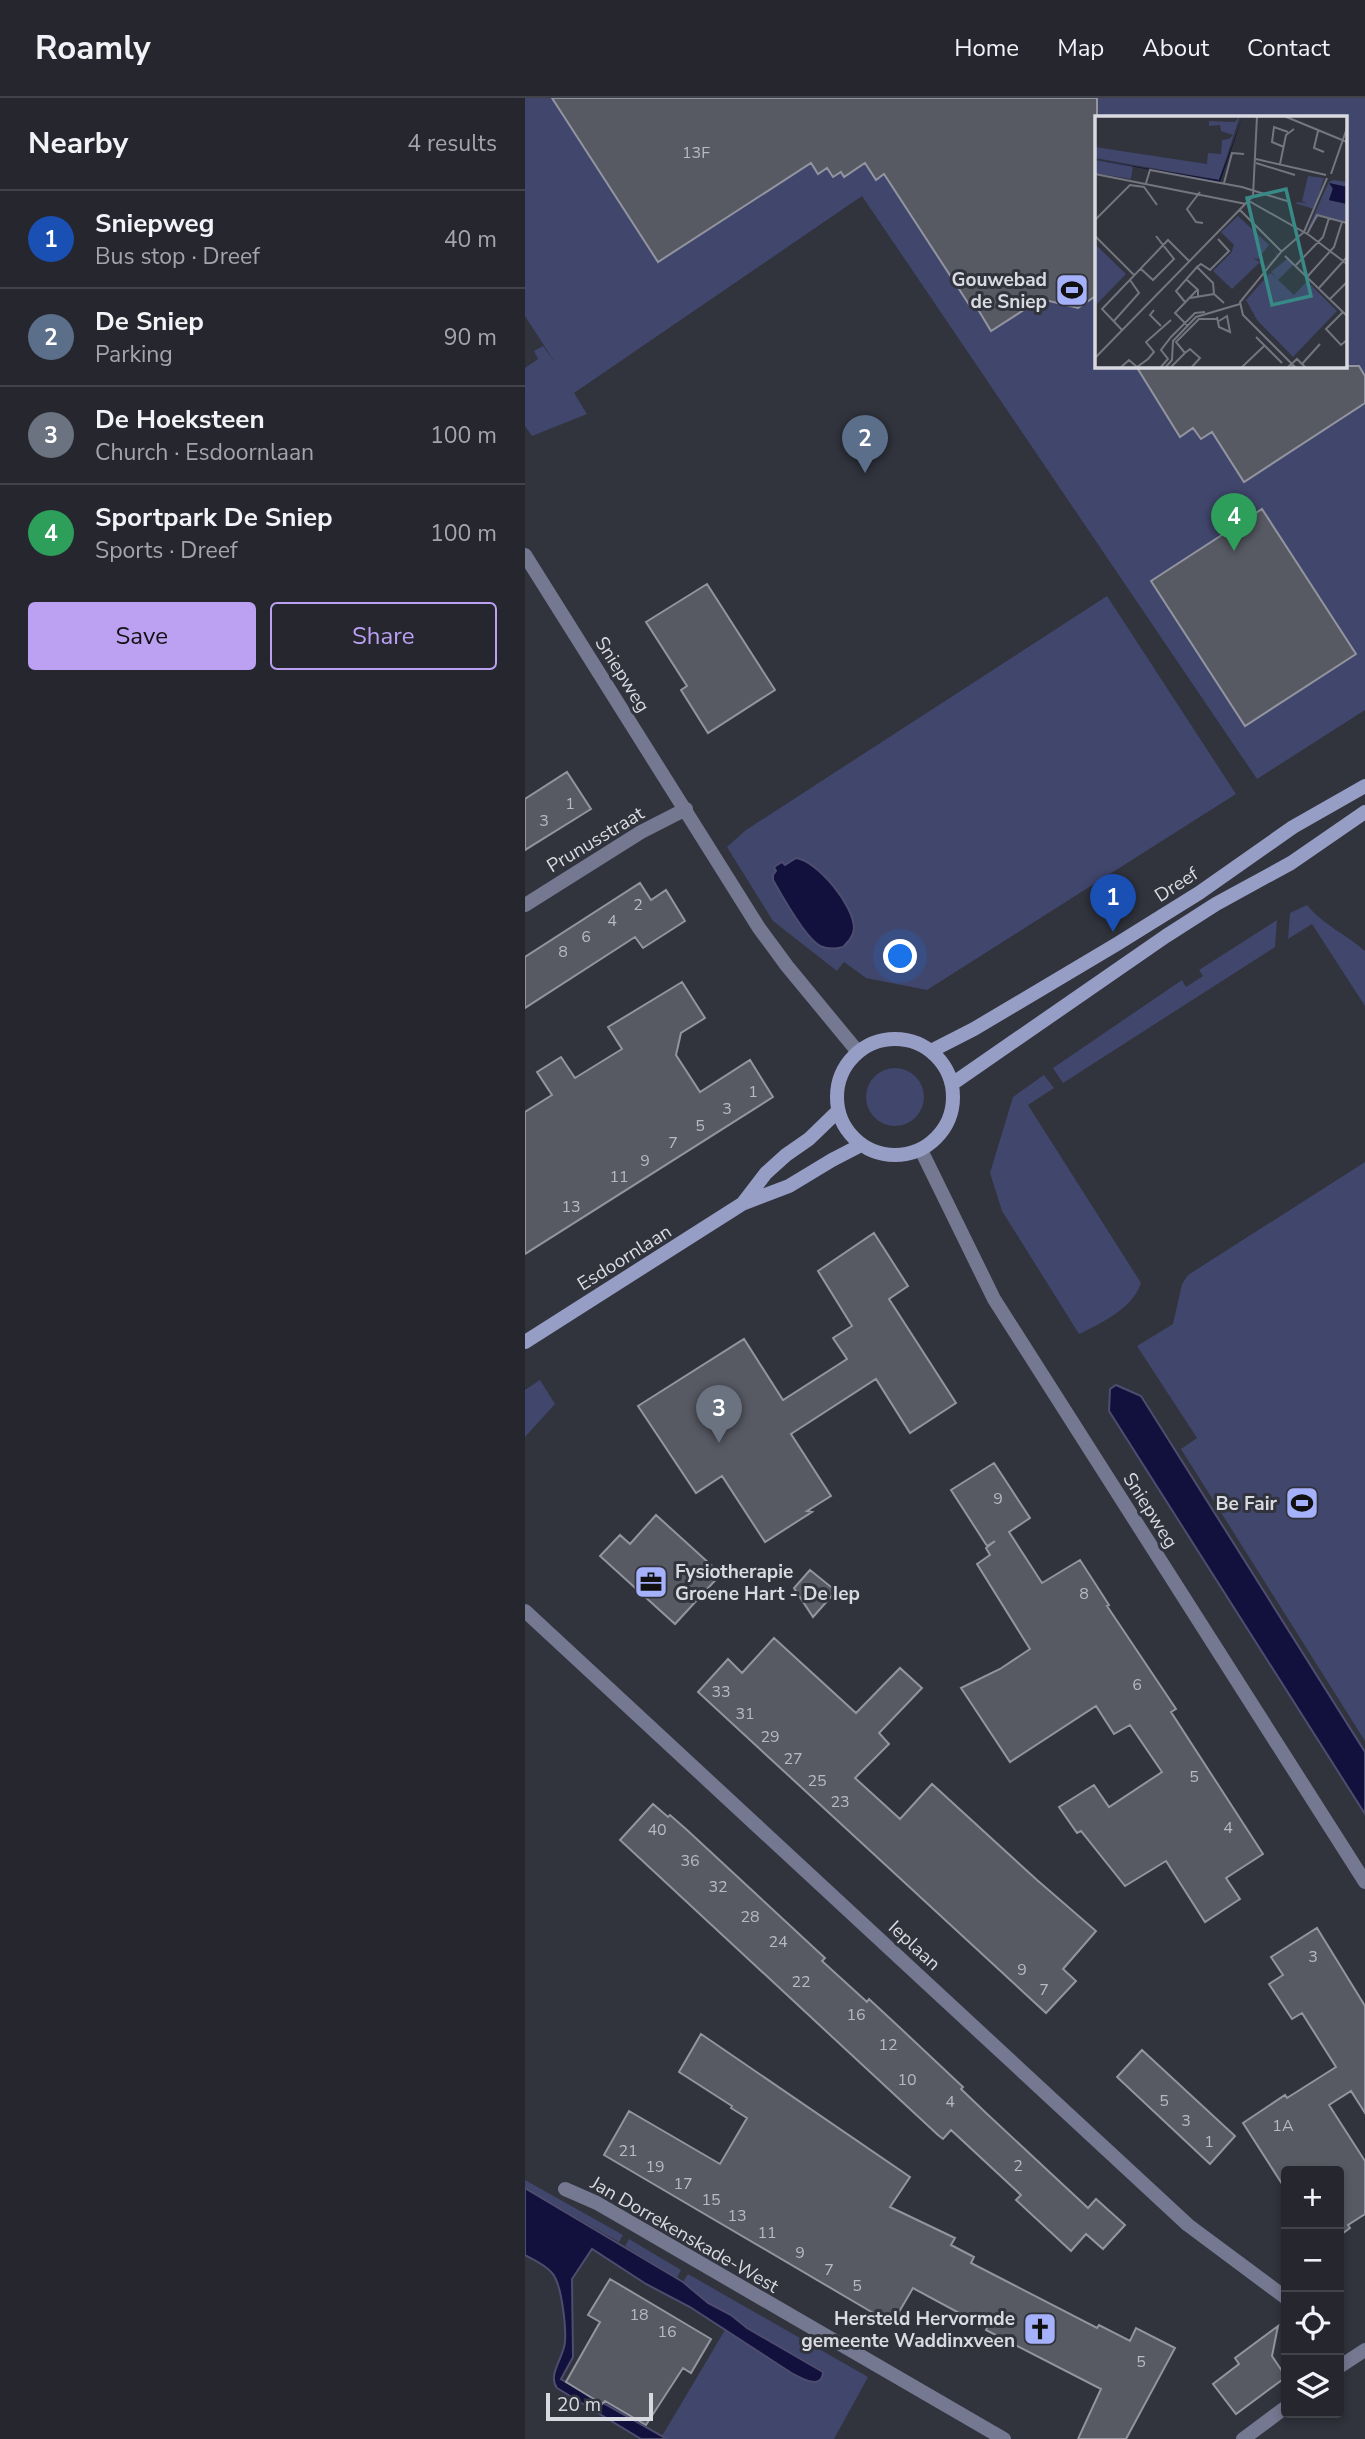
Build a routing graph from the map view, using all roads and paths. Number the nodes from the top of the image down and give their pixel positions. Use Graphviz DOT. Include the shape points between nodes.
graph roads {
  1 [pos="525,555"];
  2 [pos="1365,786"];
  3 [pos="686,809"];
  4 [pos="1365,812"];
  5 [pos="525,905"];
  6 [pos="931,1051"];
  7 [pos="858,1052"];
  8 [pos="952,1084"];
  9 [pos="838,1111"];
  10 [pos="861,1145"];
  11 [pos="921,1150"];
  12 [pos="742,1204"];
  13 [pos="525,1342"];
  14 [pos="525,1611"];
  15 [pos="1365,1882"];
  16 [pos="565,2189"];
  17 [pos="1281,2294"];
  18 [pos="1365,2350"];
  19 [pos="1344,2362"];
  20 [pos="1281,2411"];
  21 [pos="1004,2439"];
  22 [pos="1243,2439"];
  1 -- 3 [label="street, Sniepweg"];
  2 -- 6 [label="main road, Dreef" via="1293,827 1085,964"];
  3 -- 5 [label="street, Prunusstraat"];
  3 -- 7 [label="street, Sniepweg" via="759,928"];
  4 -- 8 [label="main road, Dreef" via="1291,863 1166,936"];
  6 -- 7 [label="main road" via="894,1039 875,1042"];
  6 -- 8 [label="main road"];
  7 -- 9 [label="main road" via="839,1078"];
  8 -- 11 [label="main road" via="948,1122"];
  9 -- 10 [label="main road" via="846,1131"];
  9 -- 12 [label="main road, Esdoornlaan" via="766,1173"];
  10 -- 11 [label="main road" via="890,1156"];
  10 -- 12 [label="main road, Esdoornlaan" via="789,1186"];
  11 -- 15 [label="street, Sniepweg" via="994,1299"];
  12 -- 13 [label="main road, Esdoornlaan"];
  14 -- 17 [label="street, Ieplaan" via="1188,2225"];
  16 -- 21 [label="street, Jan Dorrekenskade-West" via="597,2203"];
  18 -- 19 [label="street"];
  20 -- 22 [label="street"];
}
